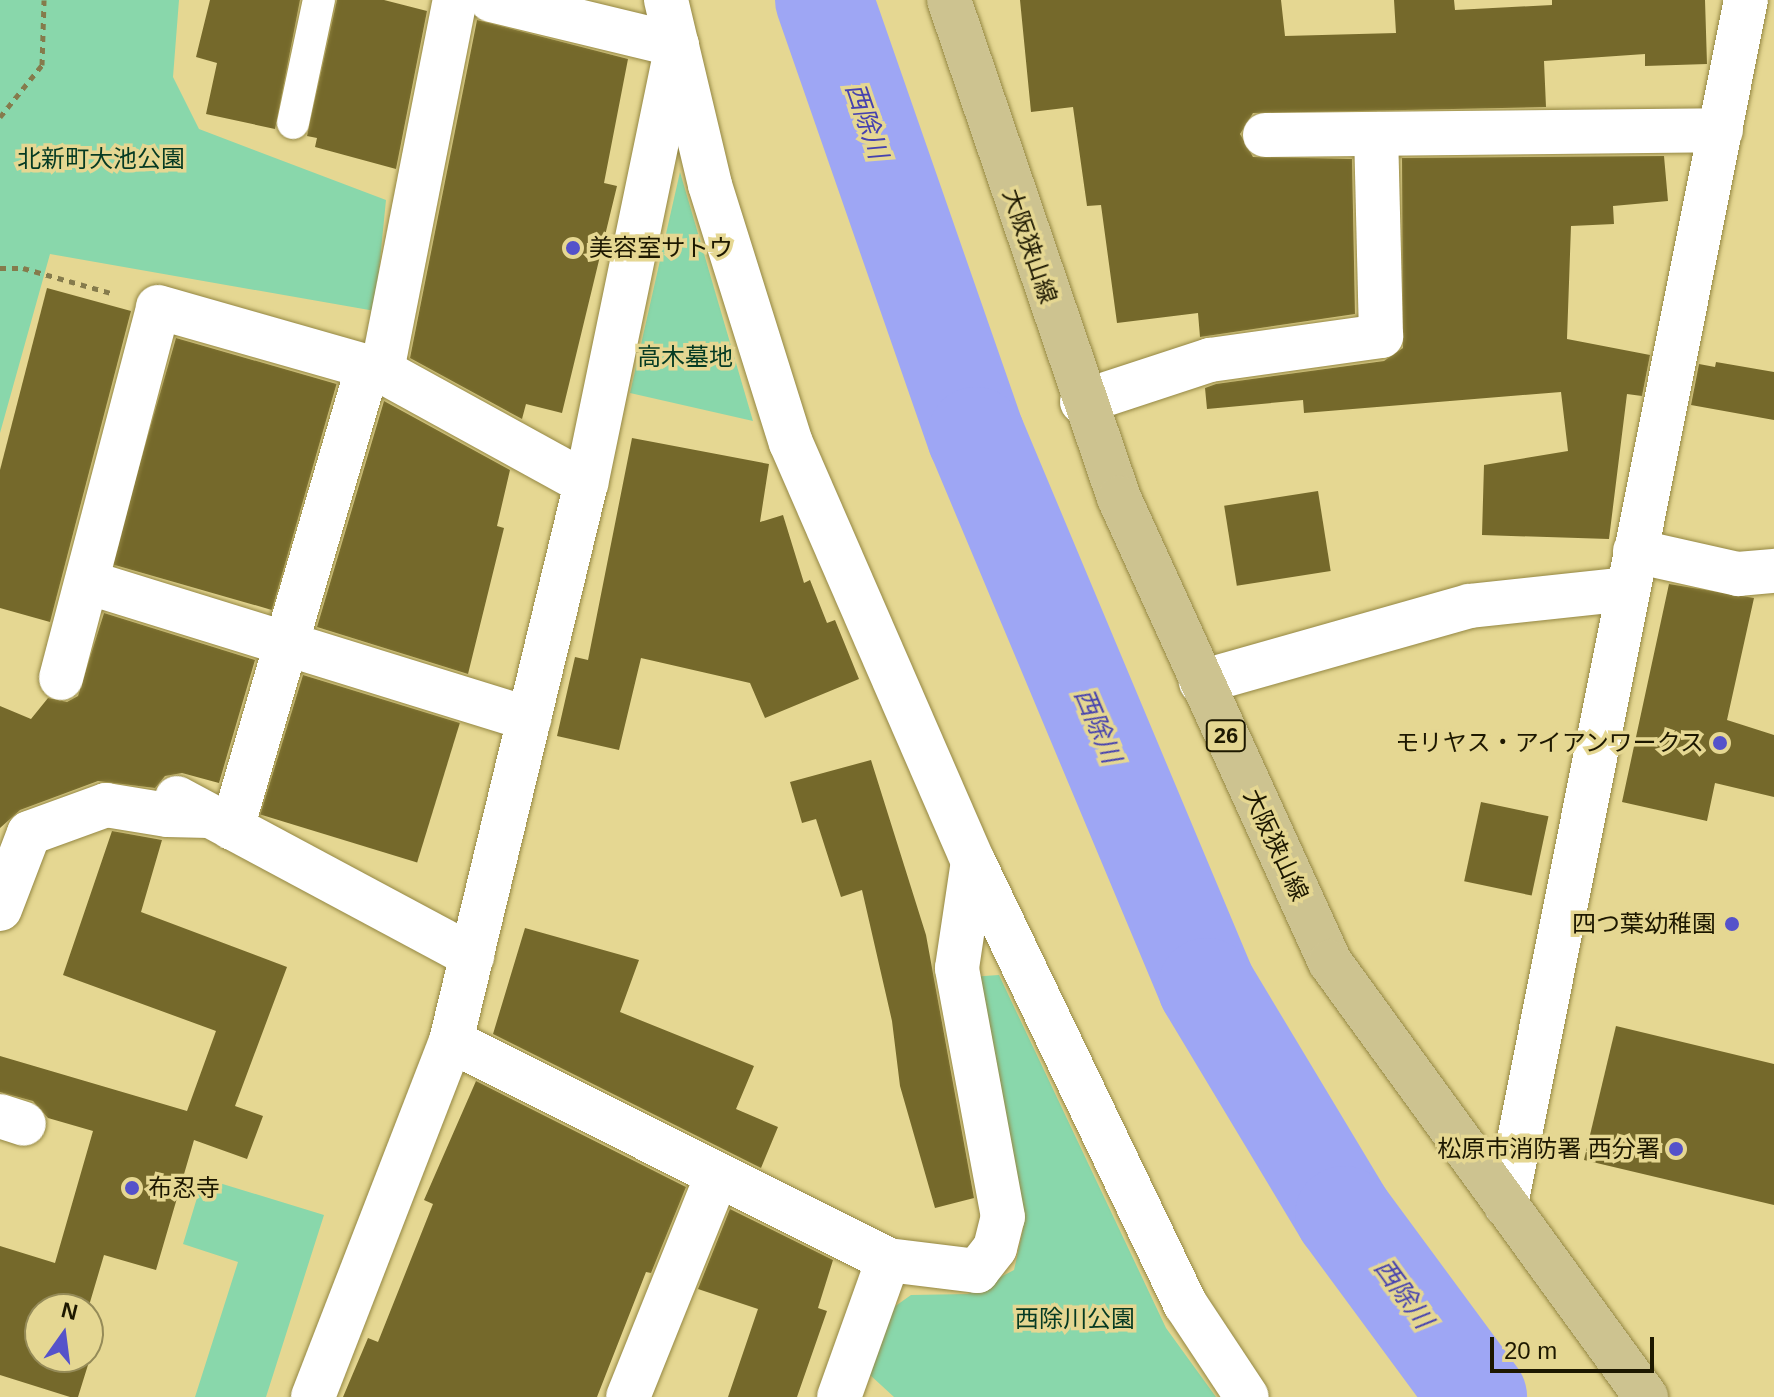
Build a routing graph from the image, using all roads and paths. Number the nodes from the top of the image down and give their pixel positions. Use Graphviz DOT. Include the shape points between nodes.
graph roads {
  1 [pos="44,0"];
  2 [pos="319,0"];
  3 [pos="455,0"];
  4 [pos="491,0"];
  5 [pos="666,0"];
  6 [pos="949,0"];
  7 [pos="1746,0"];
  8 [pos="677,45"];
  9 [pos="0,117"];
  10 [pos="293,123"];
  11 [pos="1721,130"];
  12 [pos="1376,134"];
  13 [pos="1265,135"];
  14 [pos="0,268"];
  15 [pos="158,307"];
  16 [pos="375,369"];
  17 [pos="1082,402"];
  18 [pos="586,483"];
  19 [pos="1631,570"];
  20 [pos="1774,571"];
  21 [pos="87,582"];
  22 [pos="286,645"];
  23 [pos="61,678"];
  24 [pos="1201,682"];
  25 [pos="529,719"];
  26 [pos="206,814"];
  27 [pos="973,861"];
  28 [pos="0,909"];
  29 [pos="472,956"];
  30 [pos="451,1041"];
  31 [pos="716,1178"];
  32 [pos="1506,1205"];
  33 [pos="888,1260"];
  34 [pos="841,1396"];
  35 [pos="313,1397"];
  36 [pos="628,1397"];
  37 [pos="1247,1397"];
  38 [pos="1646,1397"];
  1 -- 9 [label="path" via="42,65"];
  2 -- 10 [label="lane"];
  3 -- 16 [label="street"];
  4 -- 8 [label="street"];
  5 -- 8 [label="street"];
  6 -- 17 [label="main road, 大阪狭山線 / 26"];
  7 -- 11 [label="street"];
  8 -- 18 [label="street"];
  8 -- 27 [label="street" via="710,185 791,443"];
  11 -- 12 [label="street"];
  11 -- 19 [label="street"];
  12 -- 13 [label="street"];
  12 -- 17 [label="street" via="1381,336 1210,360"];
  14 -- 15 [label="path" via="23,268"];
  15 -- 16 [label="street"];
  15 -- 21 [label="street"];
  16 -- 18 [label="street"];
  16 -- 22 [label="street"];
  17 -- 24 [label="main road, 大阪狭山線 / 26"];
  18 -- 25 [label="street"];
  19 -- 20 [label="street"];
  19 -- 24 [label="street" via="1469,606"];
  19 -- 32 [label="street"];
  21 -- 22 [label="street"];
  21 -- 23 [label="street"];
  22 -- 25 [label="street"];
  22 -- 26 [label="street"];
  24 -- 32 [label="main road, 大阪狭山線 / 26" via="1330,962"];
  25 -- 29 [label="street"];
  26 -- 28 [label="street" via="167,815 106,805 29,833"];
  26 -- 29 [label="street"];
  27 -- 33 [label="street" via="957,968 1003,1217 995,1248 977,1271"];
  27 -- 37 [label="street" via="1186,1305"];
  29 -- 30 [label="street"];
  30 -- 31 [label="street"];
  30 -- 35 [label="street"];
  31 -- 33 [label="street"];
  31 -- 36 [label="street"];
  32 -- 38 [label="main road, 大阪狭山線 / 26"];
  33 -- 34 [label="street"];
}
